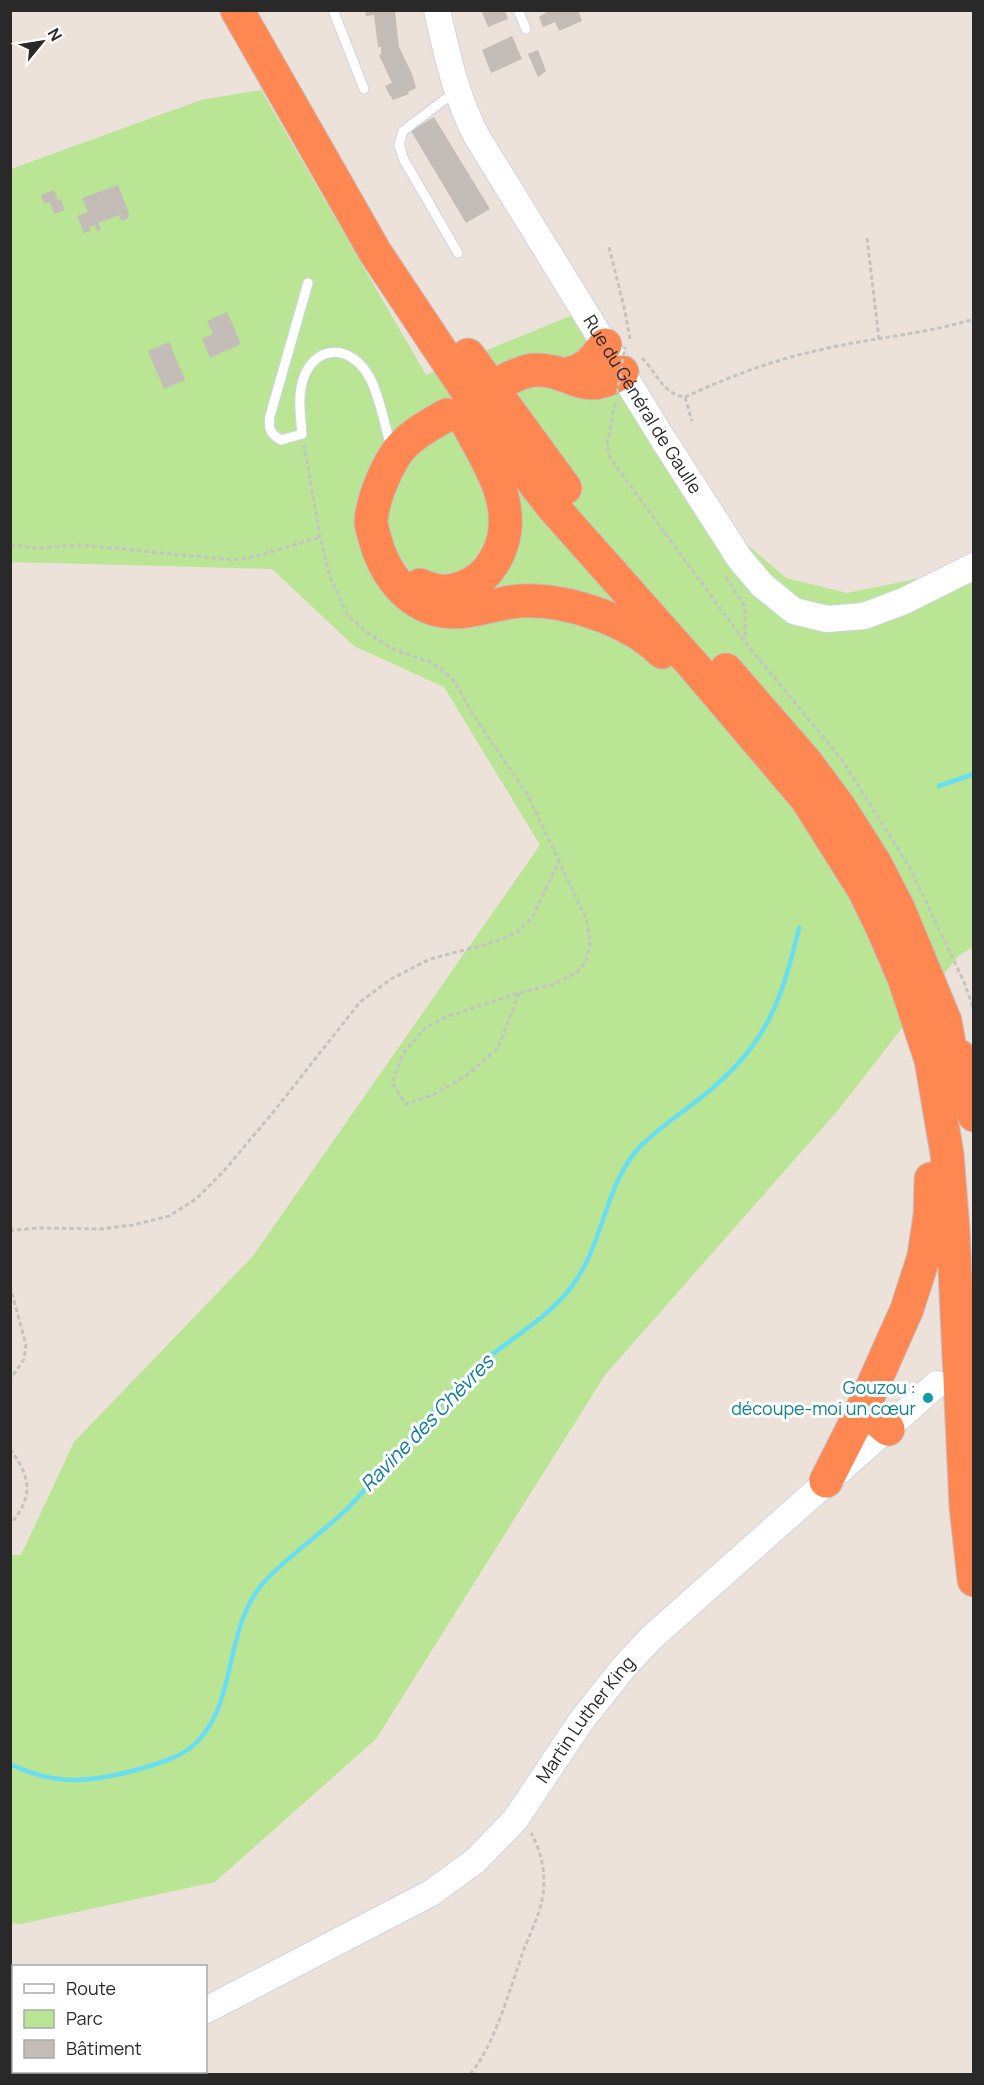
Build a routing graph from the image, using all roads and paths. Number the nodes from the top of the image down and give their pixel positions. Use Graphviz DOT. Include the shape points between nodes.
graph roads {
  1 [pos="237,10"];
  2 [pos="262,10"];
  3 [pos="333,10"];
  4 [pos="437,10"];
  5 [pos="518,10"];
  6 [pos="526,29"];
  7 [pos="364,89"];
  8 [pos="456,91"];
  9 [pos="867,238"];
  10 [pos="609,248"];
  11 [pos="375,252"];
  12 [pos="458,253"];
  13 [pos="308,283"];
  14 [pos="974,319"];
  15 [pos="879,339"];
  16 [pos="624,355"];
  17 [pos="499,383"];
  18 [pos="684,397"];
  19 [pos="447,415"];
  20 [pos="692,421"];
  21 [pos="302,434"];
  22 [pos="394,456"];
  23 [pos="377,495"];
  24 [pos="320,537"];
  25 [pos="10,545"];
  26 [pos="974,566"];
  27 [pos="745,642"];
  28 [pos="806,798"];
  29 [pos="559,861"];
  30 [pos="864,890"];
  31 [pos="964,982"];
  32 [pos="519,993"];
  33 [pos="959,1016"];
  34 [pos="974,1115"];
  35 [pos="11,1231"];
  36 [pos="974,1266"];
  37 [pos="10,1286"];
  38 [pos="10,1380"];
  39 [pos="937,1384"];
  40 [pos="863,1408"];
  41 [pos="888,1429"];
  42 [pos="10,1449"];
  43 [pos="826,1481"];
  44 [pos="10,1525"];
  45 [pos="974,1580"];
  46 [pos="520,1812"];
  47 [pos="207,2009"];
  48 [pos="470,2074"];
  1 -- 11 [label="highway"];
  2 -- 33 [label="highway" via="388,231 458,341 573,500 806,762 875,863"];
  3 -- 7 [label="lane"];
  4 -- 8 [label="street, Rue du Général de Gaulle"];
  5 -- 6 [label="lane"];
  8 -- 12 [label="lane" via="403,131 399,145"];
  8 -- 16 [label="street, Rue du Général de Gaulle" via="477,137"];
  9 -- 15 [label="path"];
  10 -- 16 [label="path" via="625,311"];
  11 -- 23 [label="highway" via="495,474 503,499 505,528 493,565 479,580 462,588 435,592 413,582 395,560 383,531"];
  11 -- 28 [label="highway" via="496,434 552,506"];
  13 -- 21 [label="lane" via="269,427 281,440"];
  14 -- 15 [label="path"];
  15 -- 18 [label="path" via="814,351 727,378"];
  16 -- 17 [label="highway" via="604,382 590,385 533,370"];
  16 -- 18 [label="path" via="644,360 663,386"];
  16 -- 26 [label="street, Rue du Général de Gaulle" via="663,439 740,559 762,585 794,610 827,619 864,616 904,602"];
  16 -- 27 [label="path, bridge" via="607,445 610,458"];
  18 -- 20 [label="path"];
  19 -- 22 [label="highway"];
  21 -- 22 [label="lane" via="301,388 308,368 323,354 341,351 354,357 370,379"];
  21 -- 24 [label="path"];
  22 -- 23 [label="highway"];
  23 -- 28 [label="highway" via="371,523 379,554 394,582 418,602 436,610 459,612 520,601 562,604 628,626 659,649 773,774"];
  24 -- 25 [label="path" via="234,560 80,545"];
  24 -- 29 [label="path" via="330,577 348,616 393,649 430,662 454,681 527,794"];
  28 -- 30 [label="highway"];
  29 -- 32 [label="path" via="587,920 590,946 585,963 576,973 554,984"];
  29 -- 35 [label="path" via="532,918 517,932 495,942 430,959 391,979 360,1002 276,1110 196,1199 169,1216 133,1225"];
  30 -- 40 [label="highway" via="912,1036 924,1090 932,1158 924,1256 907,1309"];
  30 -- 45 [label="highway" via="904,978 931,1060 939,1101 953,1229 966,1507"];
  31 -- 33 [label="path"];
  32 -- 32 [label="path" via="425,1028 403,1054 392,1083 406,1104 434,1095 466,1076 498,1048"];
  33 -- 34 [label="highway" via="959,1055"];
  33 -- 36 [label="highway"];
  37 -- 38 [label="path" via="26,1345 24,1359"];
  39 -- 41 [label="street, Martin Luther King"];
  40 -- 41 [label="highway"];
  40 -- 43 [label="highway"];
  41 -- 43 [label="street, Martin Luther King"];
  42 -- 44 [label="path" via="23,1466 28,1487 20,1513"];
  43 -- 46 [label="street, Martin Luther King" via="624,1666 581,1721"];
  46 -- 47 [label="street, Martin Luther King" via="475,1861 431,1893"];
  46 -- 48 [label="path" via="537,1843 544,1868 543,1899 492,2037"];
}
